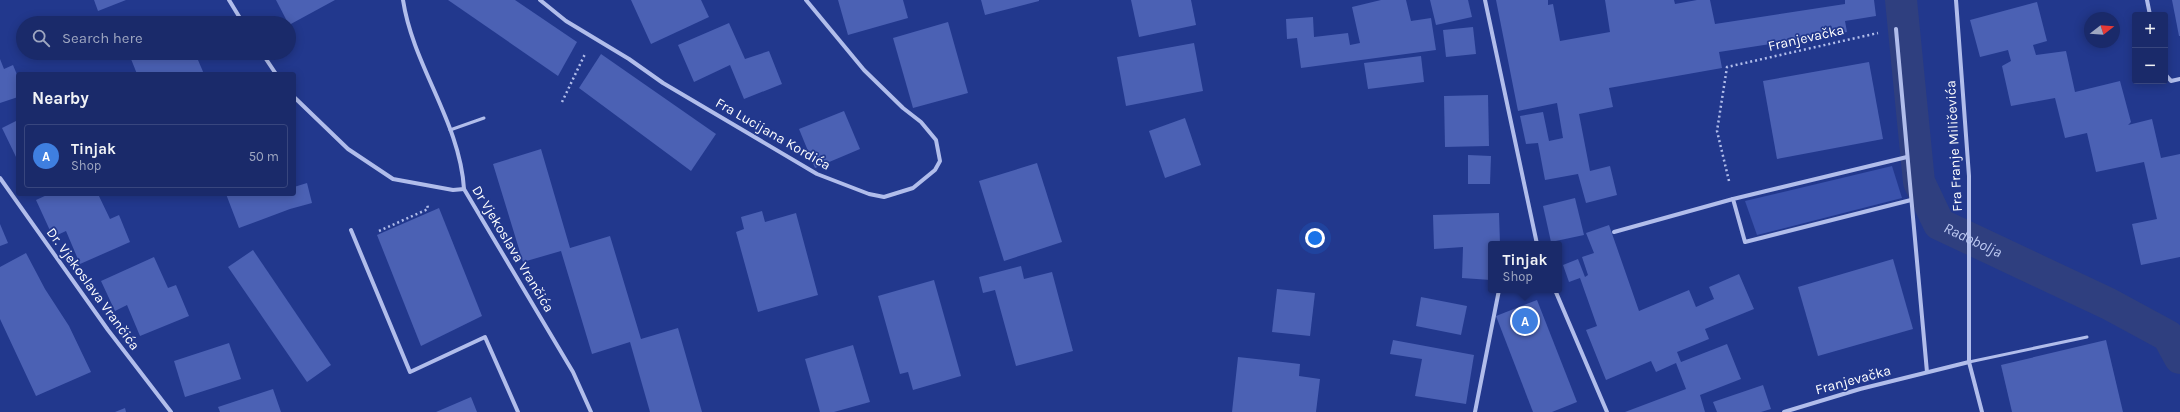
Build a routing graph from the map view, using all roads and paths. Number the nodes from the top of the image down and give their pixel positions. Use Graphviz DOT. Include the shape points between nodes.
graph roads {
  1 [pos="229,0"];
  2 [pos="403,0"];
  3 [pos="540,0"];
  4 [pos="806,0"];
  5 [pos="1485,0"];
  6 [pos="1956,0"];
  7 [pos="2147,0"];
  8 [pos="2149,12"];
  9 [pos="239,16"];
  10 [pos="1896,29"];
  11 [pos="593,37"];
  12 [pos="267,60"];
  13 [pos="275,72"];
  14 [pos="2168,78"];
  15 [pos="2180,79"];
  16 [pos="296,99"];
  17 [pos="562,102"];
  18 [pos="484,118"];
  19 [pos="450,130"];
  20 [pos="1907,157"];
  21 [pos="0,178"];
  22 [pos="464,189"];
  23 [pos="1733,198"];
  24 [pos="426,200"];
  25 [pos="1911,200"];
  26 [pos="351,230"];
  27 [pos="379,231"];
  28 [pos="1614,232"];
  29 [pos="1536,241"];
  30 [pos="1498,293"];
  31 [pos="1556,293"];
  32 [pos="2087,337"];
  33 [pos="1969,362"];
  34 [pos="1927,372"];
  35 [pos="171,412"];
  36 [pos="518,412"];
  37 [pos="591,412"];
  38 [pos="1475,412"];
  39 [pos="1607,412"];
  40 [pos="1784,412"];
  41 [pos="1982,412"];
  1 -- 9 [label="street"];
  2 -- 19 [label="street, Dr Vjekoslava Vrančića" via="419,58"];
  3 -- 11 [label="street, Fra Lucijana Kordića" via="566,21"];
  4 -- 11 [label="street, Fra Lucijana Kordića" via="864,70 921,122 936,140 940,161 935,170 913,188 884,198 817,174 670,87"];
  5 -- 29 [label="street"];
  6 -- 33 [label="street, Fra Franje Miličevića" via="1969,176"];
  7 -- 8 [label="street"];
  10 -- 20 [label="street"];
  10 -- 23 [label="path, Franjevačka" via="1727,67 1717,131"];
  11 -- 17 [label="path"];
  12 -- 13 [label="street"];
  14 -- 15 [label="street" via="2170,80"];
  16 -- 22 [label="street" via="348,149 393,179 453,190"];
  18 -- 19 [label="lane"];
  19 -- 22 [label="street, Dr Vjekoslava Vrančića" via="462,166"];
  20 -- 23 [label="street"];
  20 -- 25 [label="street"];
  21 -- 35 [label="street, Dr. Vjekoslava Vrančića" via="108,330"];
  22 -- 37 [label="street, Dr Vjekoslava Vrančića" via="573,372"];
  23 -- 25 [label="street" via="1745,242"];
  23 -- 28 [label="street"];
  24 -- 27 [label="path" via="428,209"];
  25 -- 34 [label="street"];
  26 -- 36 [label="street" via="410,372 485,337"];
  30 -- 38 [label="street"];
  31 -- 39 [label="street"];
  32 -- 33 [label="lane, Franjevačka"];
  33 -- 34 [label="street, Franjevačka"];
  33 -- 41 [label="street"];
  34 -- 40 [label="street, Franjevačka"];
}
